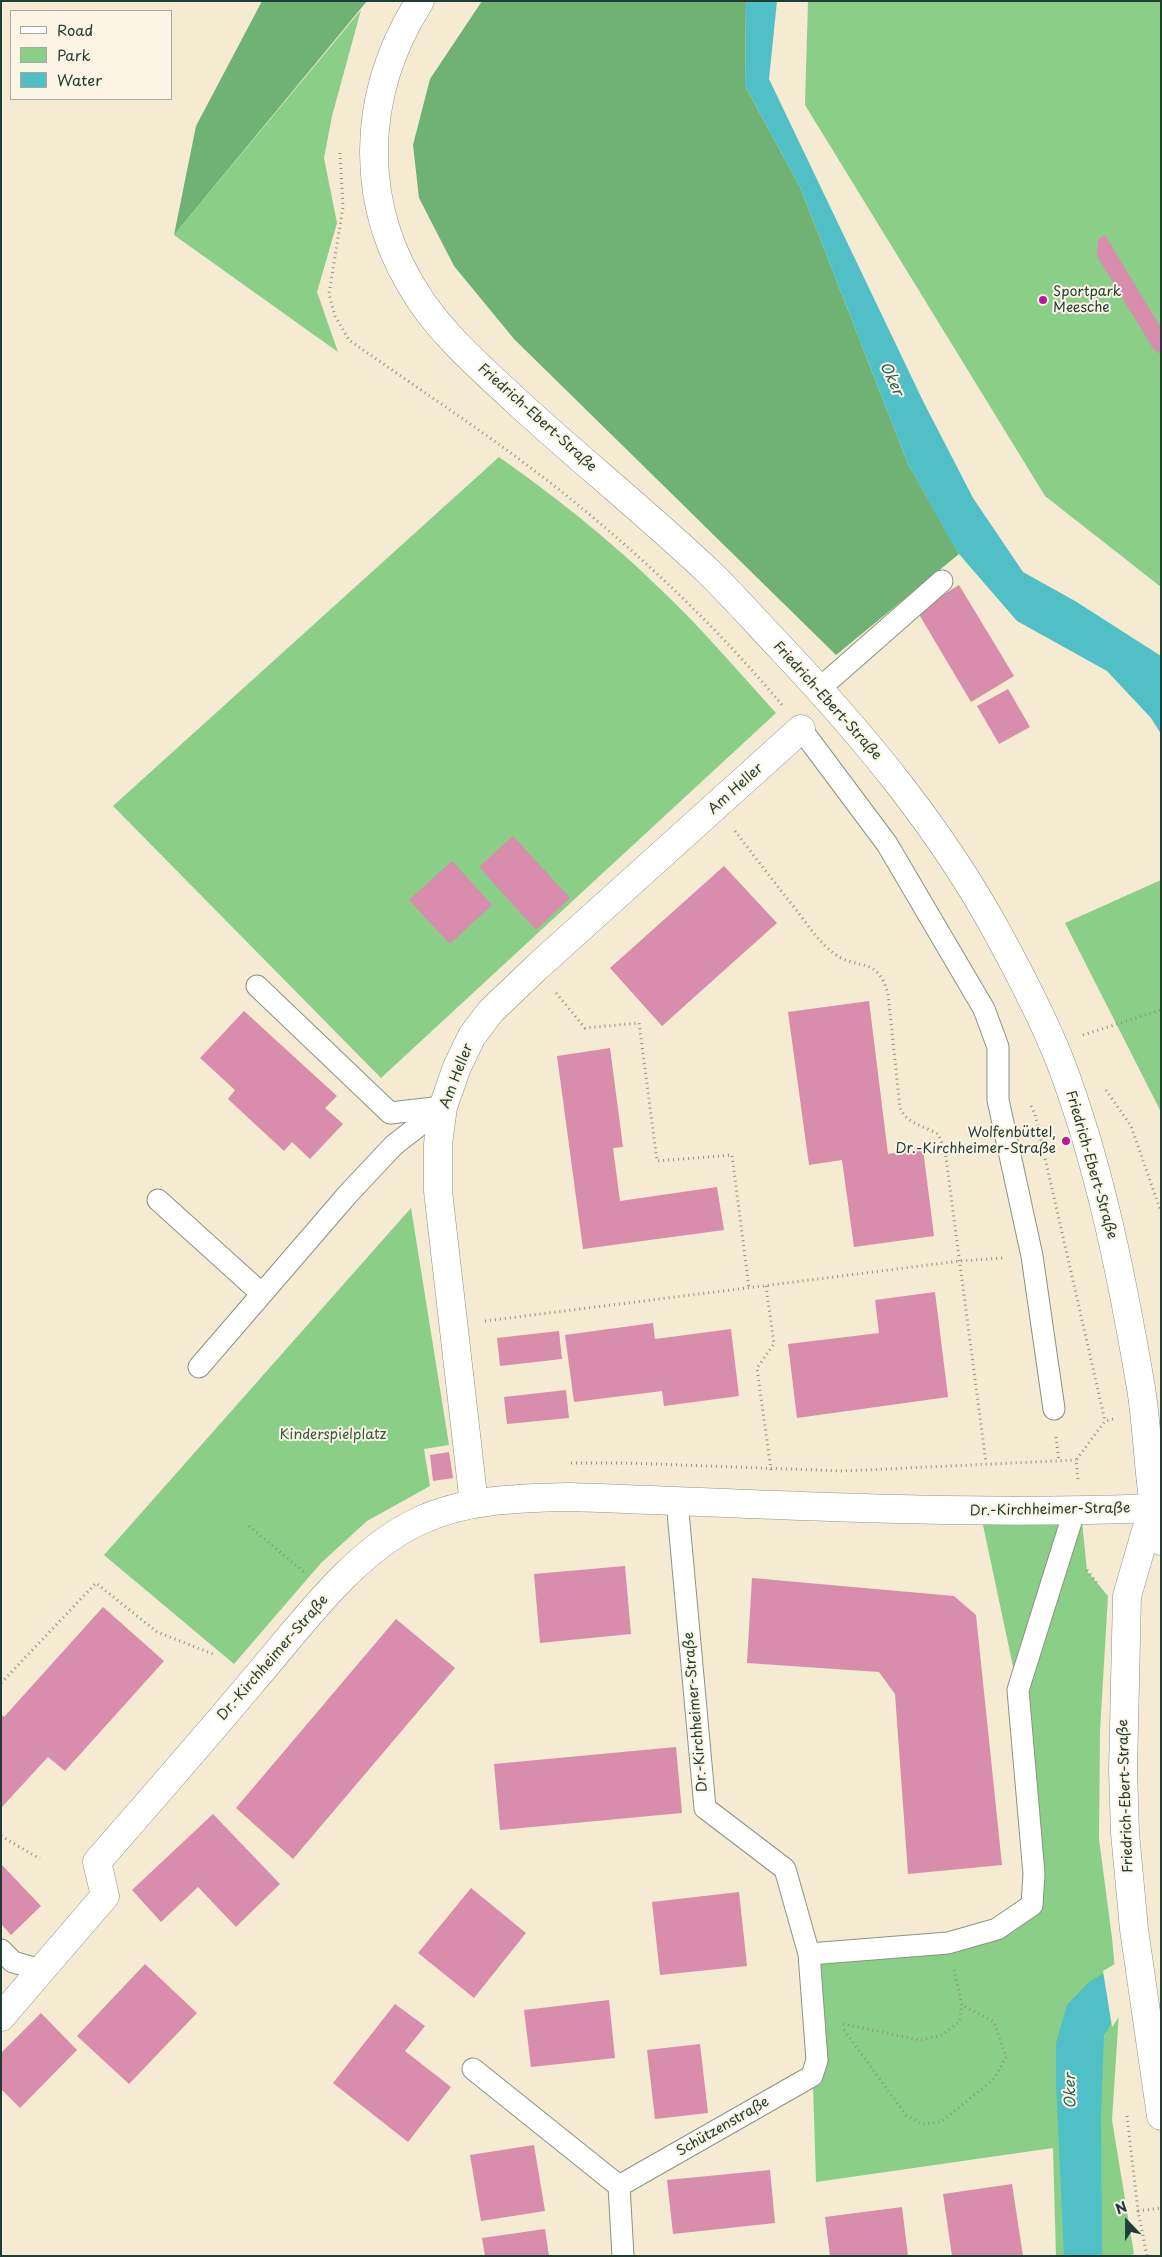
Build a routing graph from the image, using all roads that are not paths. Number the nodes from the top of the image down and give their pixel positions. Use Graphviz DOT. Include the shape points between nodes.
graph roads {
  1 [pos="420,1"];
  2 [pos="942,581"];
  3 [pos="819,688"];
  4 [pos="801,729"];
  5 [pos="257,986"];
  6 [pos="443,1107"];
  7 [pos="158,1200"];
  8 [pos="262,1294"];
  9 [pos="199,1367"];
  10 [pos="1054,1410"];
  11 [pos="677,1501"];
  12 [pos="474,1504"];
  13 [pos="1153,1508"];
  14 [pos="1077,1511"];
  15 [pos="1161,1541"];
  16 [pos="1,1950"];
  17 [pos="809,1954"];
  18 [pos="41,1970"];
  19 [pos="1,2017"];
  20 [pos="817,2060"];
  21 [pos="473,2069"];
  22 [pos="1161,2116"];
  23 [pos="620,2186"];
  24 [pos="623,2256"];
  1 -- 3 [label="main road, Friedrich-Ebert-Straße" via="394,50 375,114 373,154 378,197 388,239 403,273 442,328 488,375 716,579"];
  2 -- 3 [label="lane"];
  3 -- 13 [label="main road, Friedrich-Ebert-Straße" via="870,747 958,866 1034,1001 1059,1058 1082,1123 1106,1210 1145,1412"];
  4 -- 6 [label="main road, Am Heller" via="491,1011 472,1036"];
  4 -- 10 [label="lane" via="887,844 984,1009 998,1047 998,1100 1032,1256"];
  5 -- 6 [label="lane" via="390,1113"];
  6 -- 8 [label="lane" via="394,1145"];
  6 -- 12 [label="main road, Am Heller" via="438,1144 438,1191"];
  7 -- 8 [label="lane"];
  8 -- 9 [label="lane"];
  11 -- 12 [label="main road, Dr.-Kirchheimer-Straße" via="571,1497 522,1498"];
  11 -- 14 [label="main road, Dr.-Kirchheimer-Straße"];
  11 -- 17 [label="lane, Dr.-Kirchheimer-Straße" via="705,1808 786,1869"];
  12 -- 18 [label="main road, Dr.-Kirchheimer-Straße" via="446,1510 400,1531 364,1558 329,1593 97,1862 105,1896"];
  13 -- 14 [label="main road, Dr.-Kirchheimer-Straße"];
  13 -- 15 [label="main road, Friedrich-Ebert-Straße"];
  13 -- 22 [label="main road, Friedrich-Ebert-Straße" via="1127,1596 1123,1770 1134,1929"];
  14 -- 17 [label="lane" via="1018,1690 1034,1874 1032,1905 997,1929 948,1943"];
  16 -- 18 [label="lane" via="13,1962"];
  17 -- 20 [label="lane, Dr.-Kirchheimer-Straße"];
  18 -- 19 [label="main road, Dr.-Kirchheimer-Straße"];
  20 -- 23 [label="lane, Schützenstraße" via="812,2076"];
  21 -- 23 [label="lane"];
  23 -- 24 [label="lane"];
}
